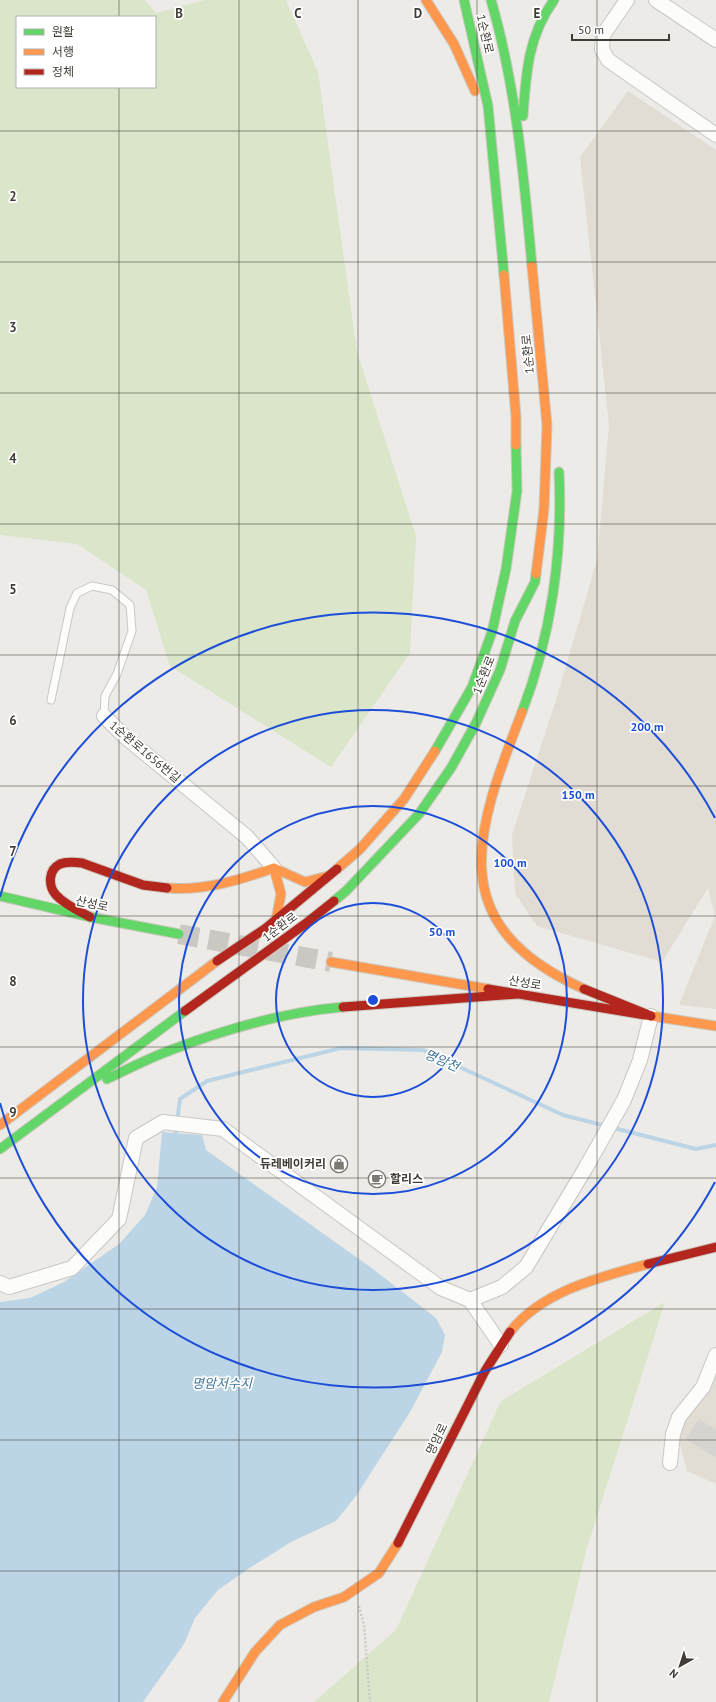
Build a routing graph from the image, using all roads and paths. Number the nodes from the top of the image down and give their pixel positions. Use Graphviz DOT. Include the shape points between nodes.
graph roads {
  1 [pos="426,0"];
  2 [pos="464,0"];
  3 [pos="491,0"];
  4 [pos="554,0"];
  5 [pos="627,0"];
  6 [pos="656,0"];
  7 [pos="716,40"];
  8 [pos="490,128"];
  9 [pos="716,135"];
  10 [pos="520,156"];
  11 [pos="547,425"];
  12 [pos="51,700"];
  13 [pos="104,716"];
  14 [pos="274,868"];
  15 [pos="332,875"];
  16 [pos="0,896"];
  17 [pos="90,917"];
  18 [pos="276,920"];
  19 [pos="179,934"];
  20 [pos="331,962"];
  21 [pos="518,994"];
  22 [pos="651,1016"];
  23 [pos="716,1026"];
  24 [pos="37,1120"];
  25 [pos="0,1125"];
  26 [pos="0,1148"];
  27 [pos="716,1247"];
  28 [pos="0,1283"];
  29 [pos="470,1300"];
  30 [pos="501,1345"];
  31 [pos="716,1355"];
  32 [pos="670,1463"];
  33 [pos="355,1590"];
  34 [pos="222,1702"];
  35 [pos="370,1702"];
  1 -- 8 [label="street" via="453,41"];
  2 -- 8 [label="street, 1순환로" via="487,99"];
  3 -- 10 [label="street, 1순환로" via="513,96"];
  4 -- 10 [label="street" via="542,16 532,39 527,64"];
  5 -- 9 [label="street" via="603,35 602,49 608,60"];
  6 -- 7 [label="street"];
  8 -- 15 [label="street, 1순환로" via="516,417 517,491 506,569 492,632 472,687 440,744 404,798 360,849"];
  10 -- 11 [label="street, 1순환로"];
  11 -- 22 [label="street" via="559,473 558,541 546,636 529,695 490,794 480,836 480,871 490,907 507,935 529,957 551,973"];
  11 -- 24 [label="street, 1순환로" via="544,508 535,582 515,621 500,670 476,723 451,768 419,814 340,896"];
  12 -- 13 [label="lane, 1순환로1656번길" via="70,608 77,592 92,586 112,590 130,605 132,631 117,674 105,696"];
  13 -- 14 [label="street, 1순환로1656번길" via="124,736 247,837"];
  14 -- 15 [label="street" via="305,882"];
  14 -- 17 [label="street" via="230,884 203,889 172,889 142,884 91,865 61,863 52,870 51,888 56,896"];
  14 -- 18 [label="street" via="282,887 281,904"];
  15 -- 18 [label="street, 1순환로"];
  16 -- 17 [label="street, 산성로"];
  17 -- 19 [label="street, 산성로"];
  18 -- 25 [label="street, 1순환로" via="195,976"];
  20 -- 21 [label="street, 산성로"];
  21 -- 22 [label="street, 산성로"];
  21 -- 24 [label="street" via="320,1009 259,1021 170,1050 128,1068"];
  22 -- 23 [label="street, 산성로"];
  22 -- 29 [label="street" via="640,1060 624,1100 526,1267 502,1287"];
  24 -- 26 [label="street, 1순환로"];
  27 -- 30 [label="street, 명암로" via="603,1278 551,1297 520,1319"];
  28 -- 29 [label="street" via="9,1287 72,1268 119,1219 136,1138 163,1122 223,1129 441,1288"];
  29 -- 30 [label="street"];
  30 -- 33 [label="street, 명암로" via="485,1371 403,1536 379,1573"];
  31 -- 32 [label="street" via="703,1387 679,1417 673,1434"];
  33 -- 34 [label="street, 명암로" via="280,1624 255,1652"];
  33 -- 35 [label="path" via="364,1625"];
}
